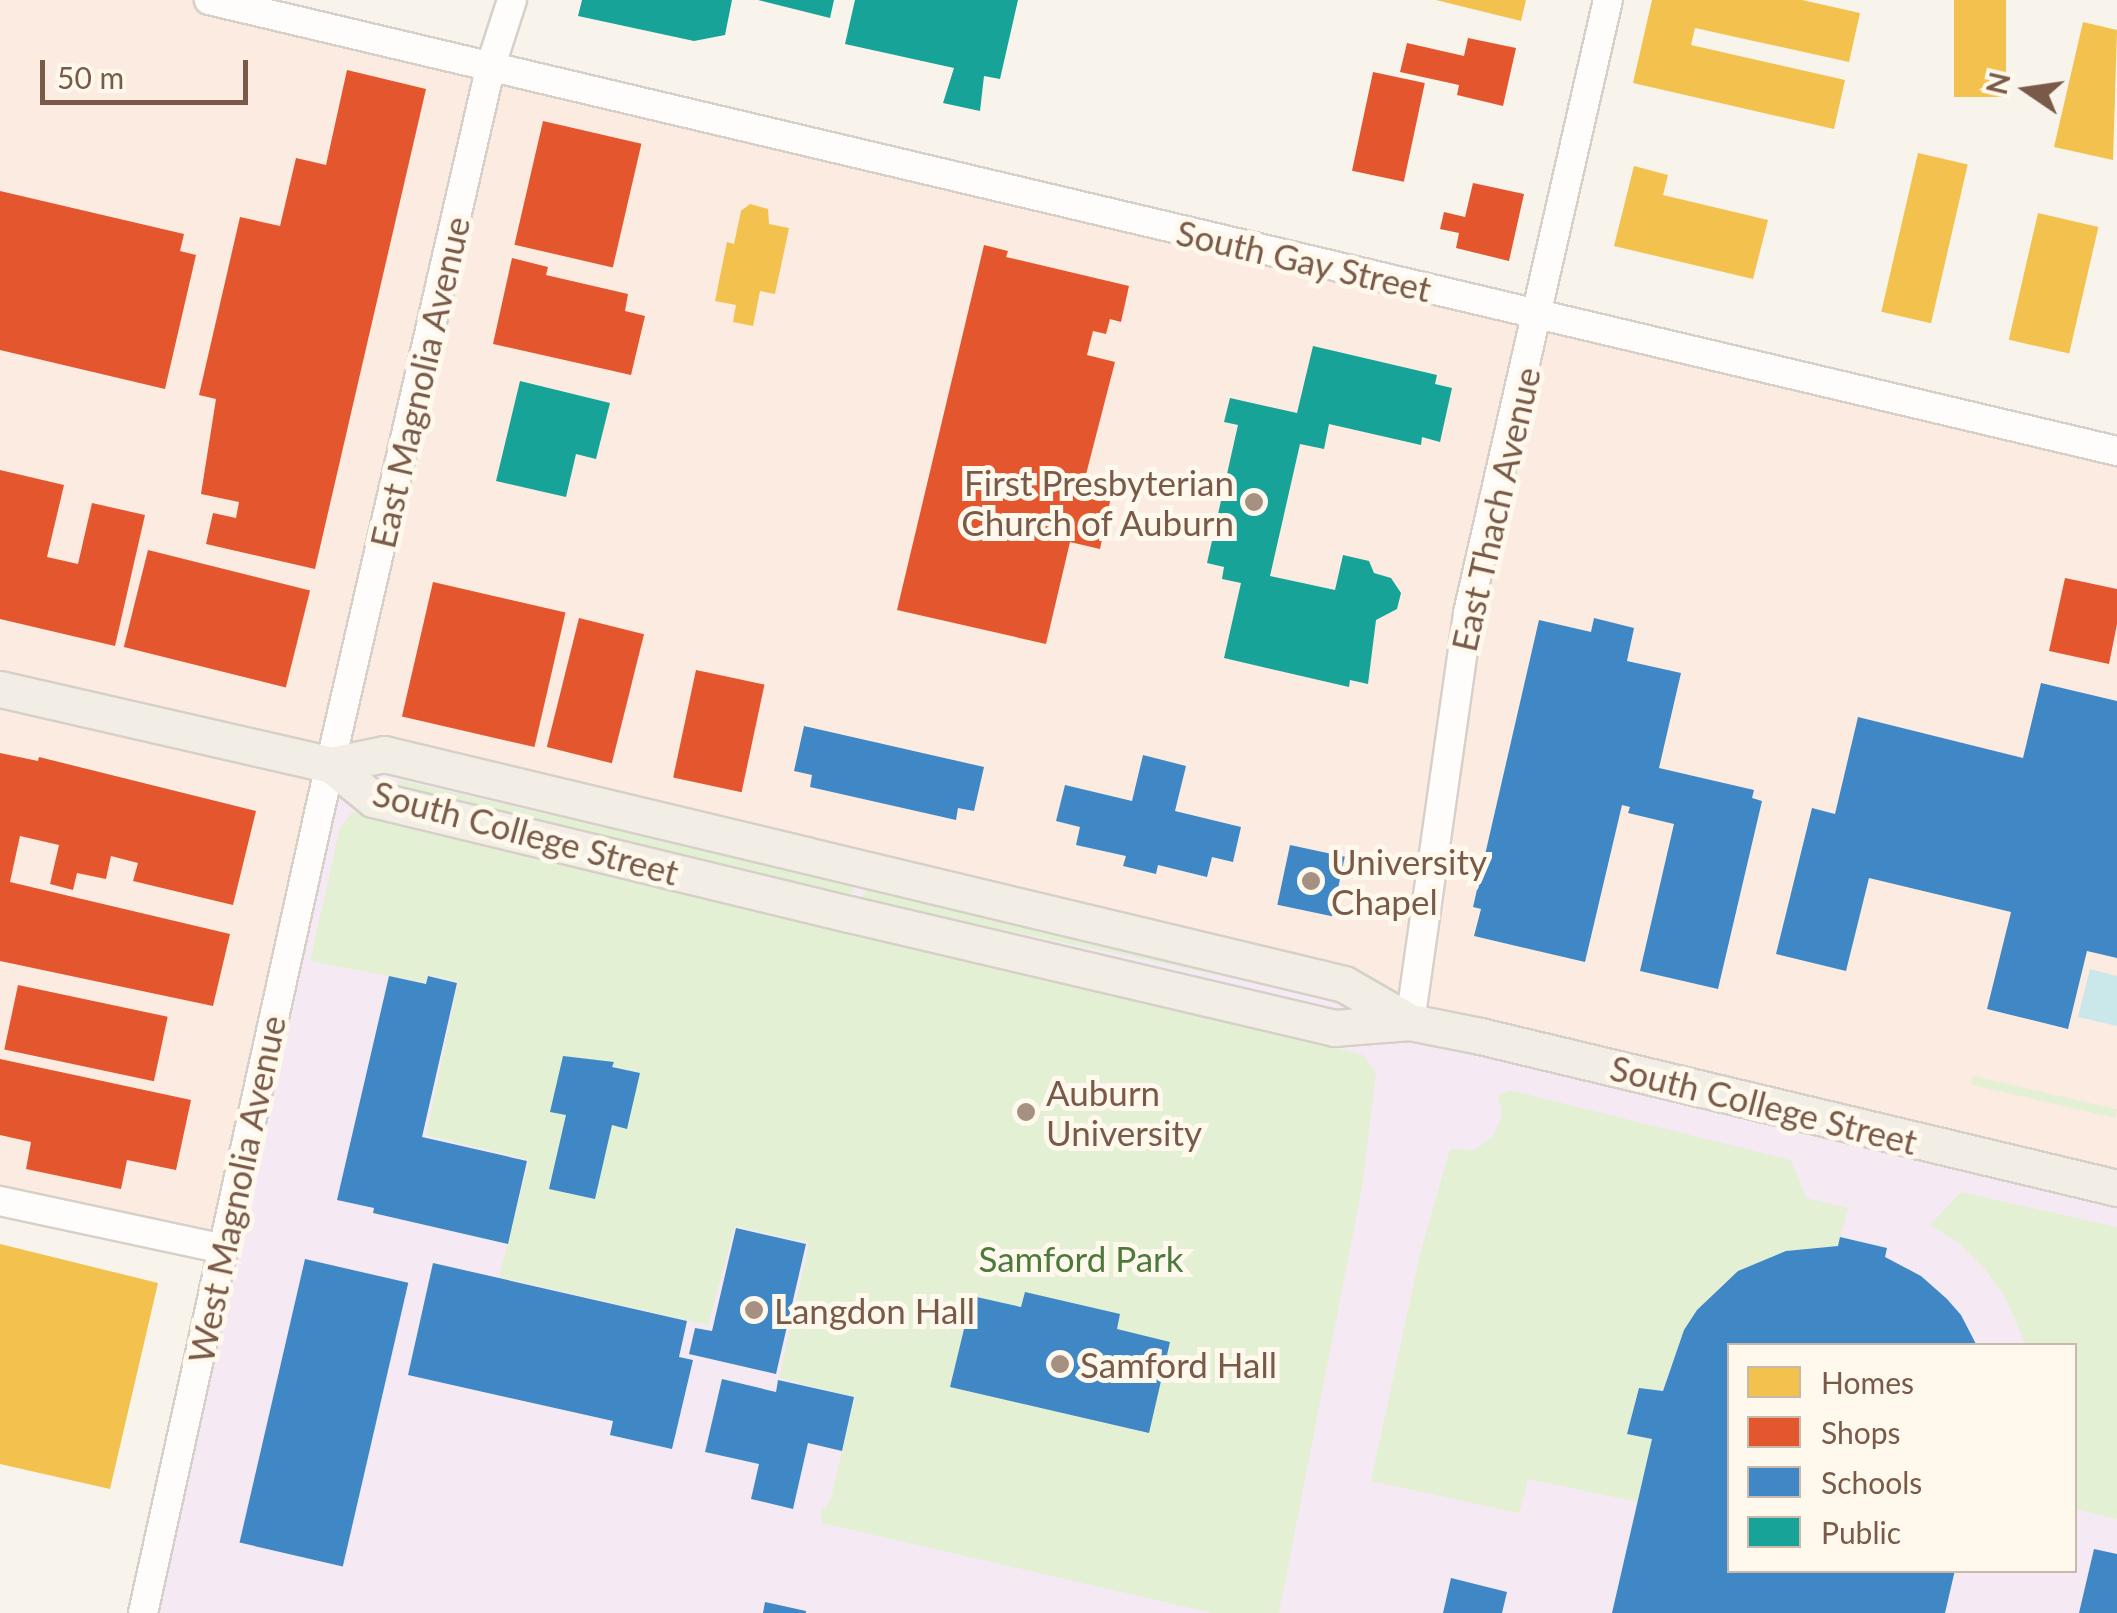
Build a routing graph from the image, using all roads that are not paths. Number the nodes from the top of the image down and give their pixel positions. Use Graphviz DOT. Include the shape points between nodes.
graph roads {
  1 [pos="209,0"];
  2 [pos="512,0"];
  3 [pos="1608,0"];
  4 [pos="491,65"];
  5 [pos="1538,314"];
  6 [pos="2117,451"];
  7 [pos="0,689"];
  8 [pos="331,765"];
  9 [pos="1410,1022"];
  10 [pos="2117,1188"];
  11 [pos="0,1200"];
  12 [pos="223,1249"];
  13 [pos="143,1613"];
  1 -- 4 [label="street, South Gay Street"];
  2 -- 4 [label="street, East Magnolia Avenue"];
  3 -- 5 [label="street, East Thach Avenue"];
  4 -- 5 [label="street, South Gay Street"];
  4 -- 8 [label="street, East Magnolia Avenue"];
  5 -- 6 [label="street, South Gay Street"];
  5 -- 9 [label="street, East Thach Avenue" via="1468,613"];
  7 -- 8 [label="main road"];
  8 -- 9 [label="main road, South College Street" via="384,754 403,758 1344,984"];
  8 -- 9 [label="main road, South College Street" via="372,799 849,914 1335,1028"];
  8 -- 12 [label="street, West Magnolia Avenue"];
  9 -- 10 [label="main road, South College Street"];
  11 -- 12 [label="street"];
  12 -- 13 [label="street, West Magnolia Avenue"];
}
